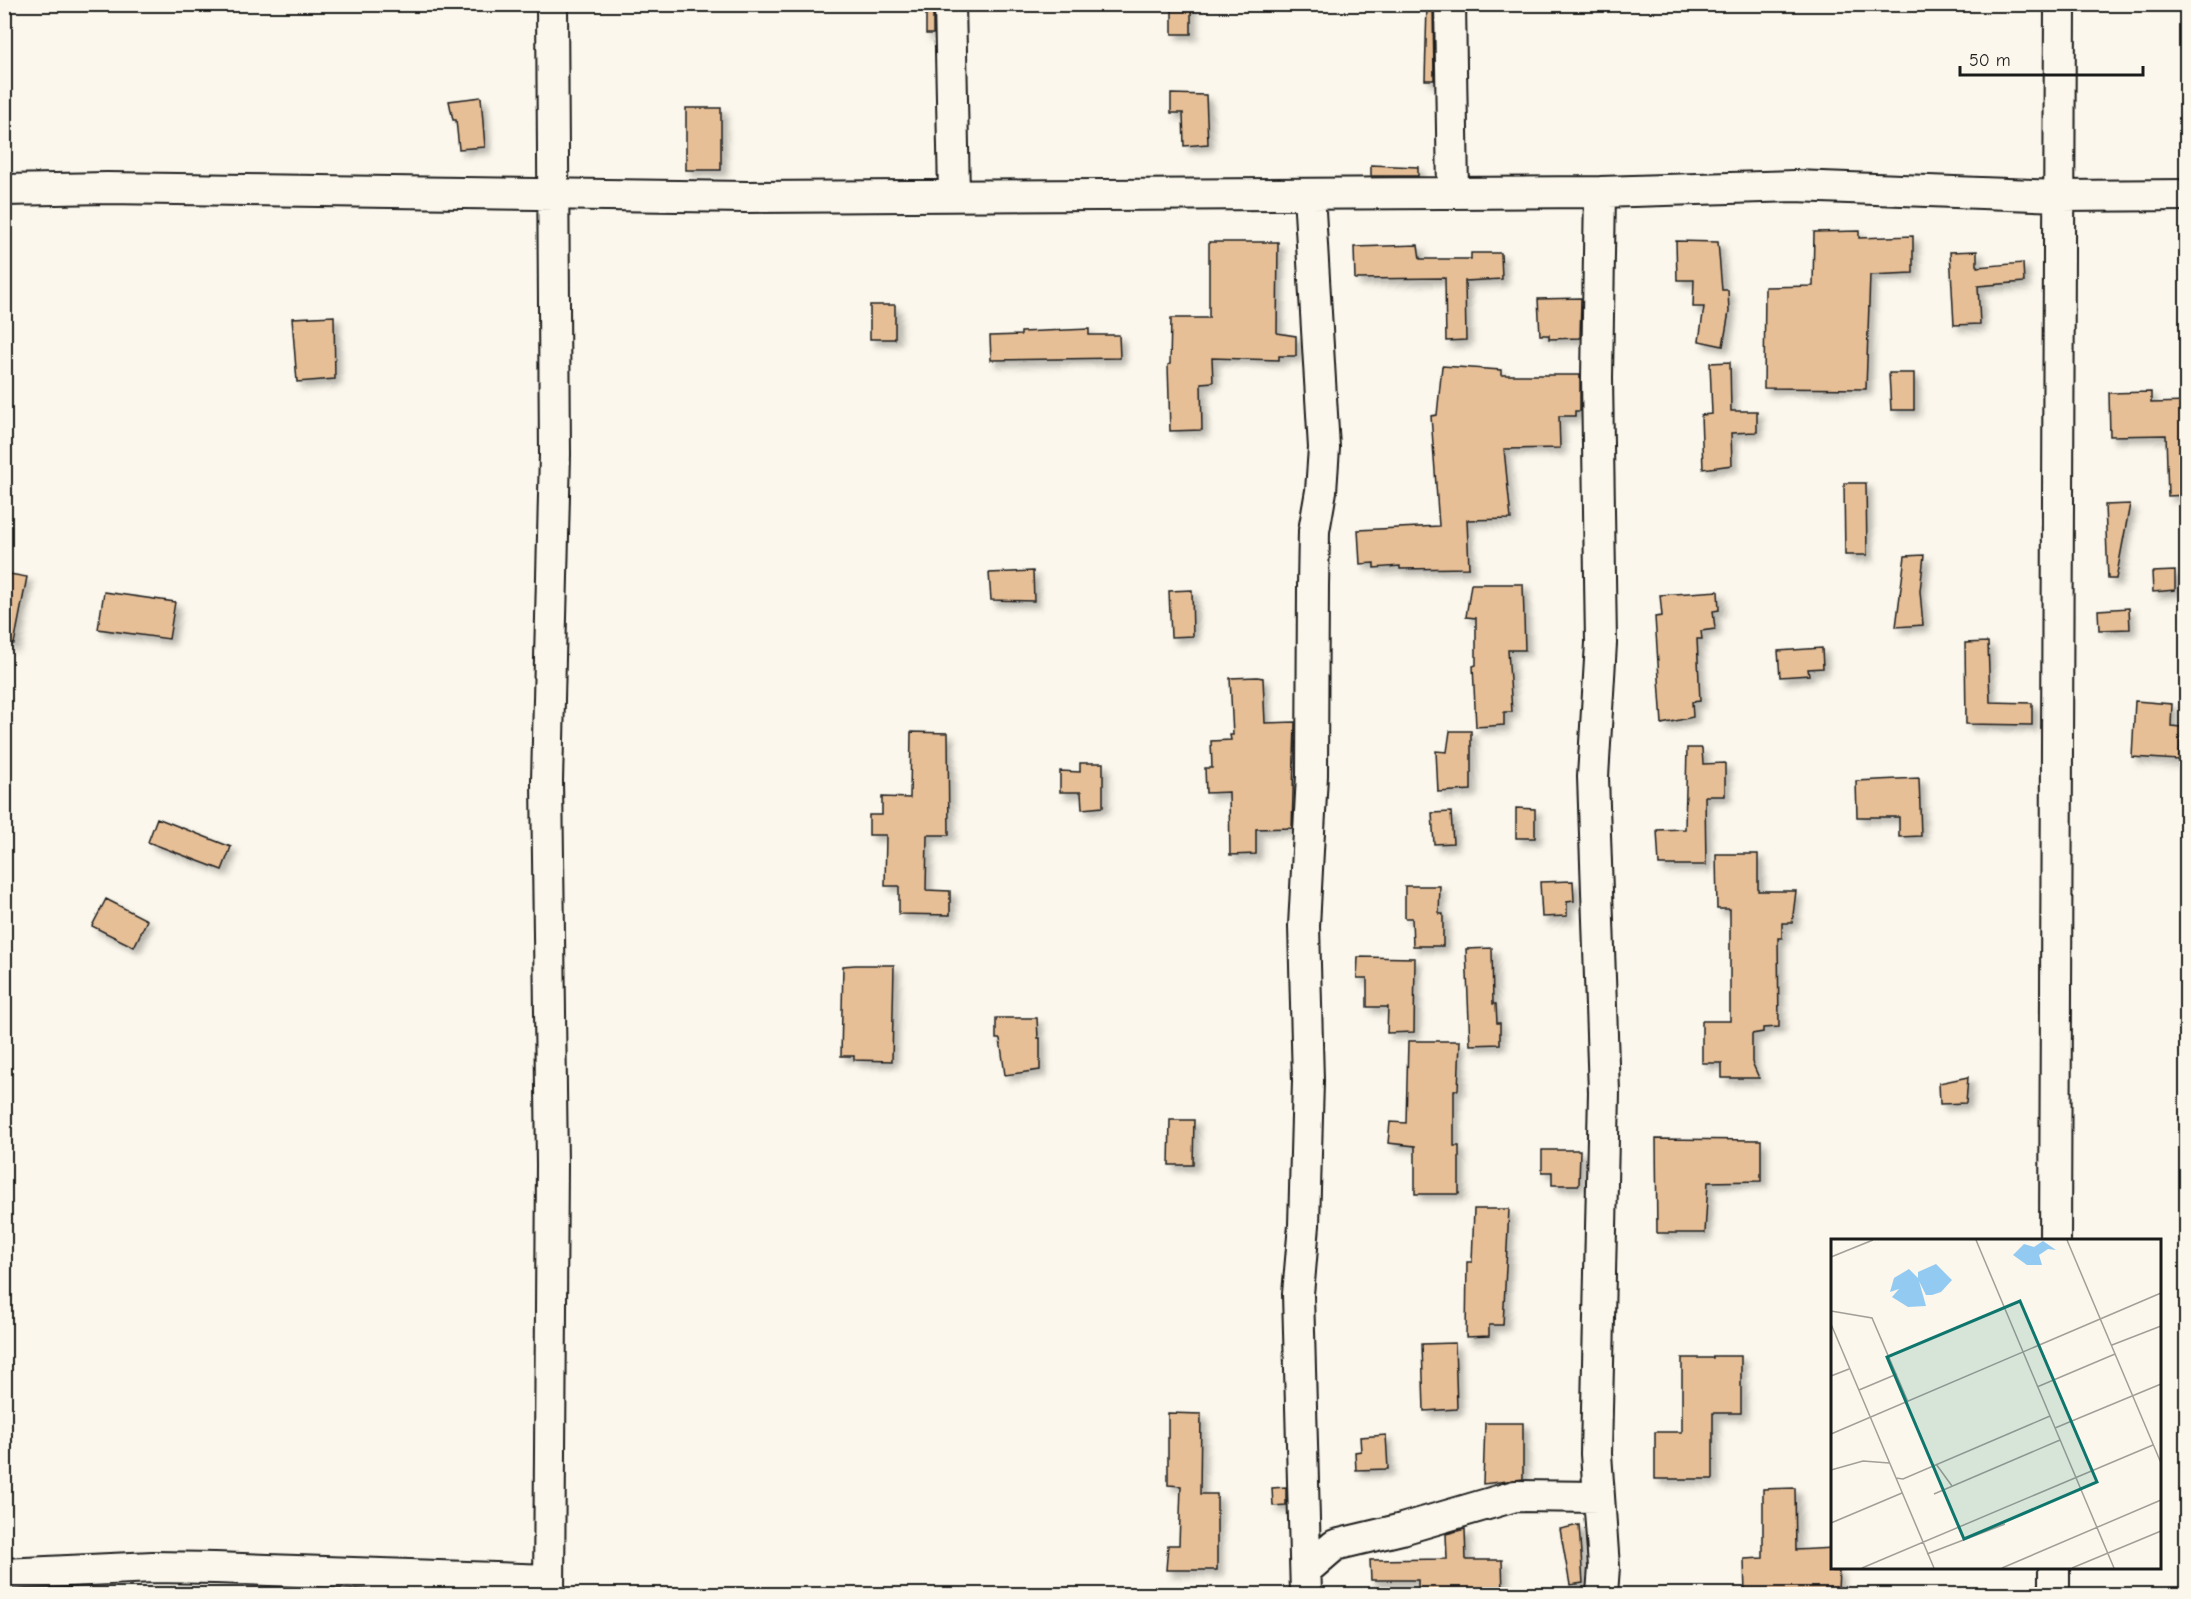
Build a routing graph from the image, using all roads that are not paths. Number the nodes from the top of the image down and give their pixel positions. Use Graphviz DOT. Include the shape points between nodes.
graph roads {
  1 [pos="552,4"];
  2 [pos="950,4"];
  3 [pos="1450,4"];
  4 [pos="2060,4"];
  5 [pos="4,190"];
  6 [pos="1453,192"];
  7 [pos="1600,192"];
  8 [pos="954,194"];
  9 [pos="1309,194"];
  10 [pos="2187,195"];
  11 [pos="555,196"];
  12 [pos="2061,196"];
  13 [pos="2055,1239"];
  14 [pos="1599,1497"];
  15 [pos="2054,1569"];
  16 [pos="4,1574"];
  17 [pos="215,1581"];
  18 [pos="1306,1582"];
  19 [pos="549,1587"];
  20 [pos="1602,1594"];
  21 [pos="2054,1594"];
  1 -- 11 [label="street"];
  2 -- 8 [label="street"];
  3 -- 6 [label="street"];
  4 -- 12 [label="street"];
  5 -- 11 [label="street" via="107,188"];
  6 -- 7 [label="street"];
  6 -- 9 [label="street"];
  7 -- 12 [label="street" via="1795,186"];
  7 -- 14 [label="street" via="1597,378 1601,643 1593,777 1604,1092 1596,1454"];
  8 -- 9 [label="street"];
  8 -- 11 [label="street"];
  9 -- 18 [label="street" via="1324,447 1314,542 1312,775 1304,926 1308,1081 1298,1294"];
  10 -- 12 [label="street"];
  11 -- 19 [label="street" via="555,454 547,780 552,1154"];
  12 -- 13 [label="street"];
  14 -- 18 [label="street" via="1515,1496 1335,1545"];
  14 -- 20 [label="street"];
  15 -- 21 [label="street"];
  16 -- 17 [label="street" via="153,1567"];
  17 -- 19 [label="street"];
}
